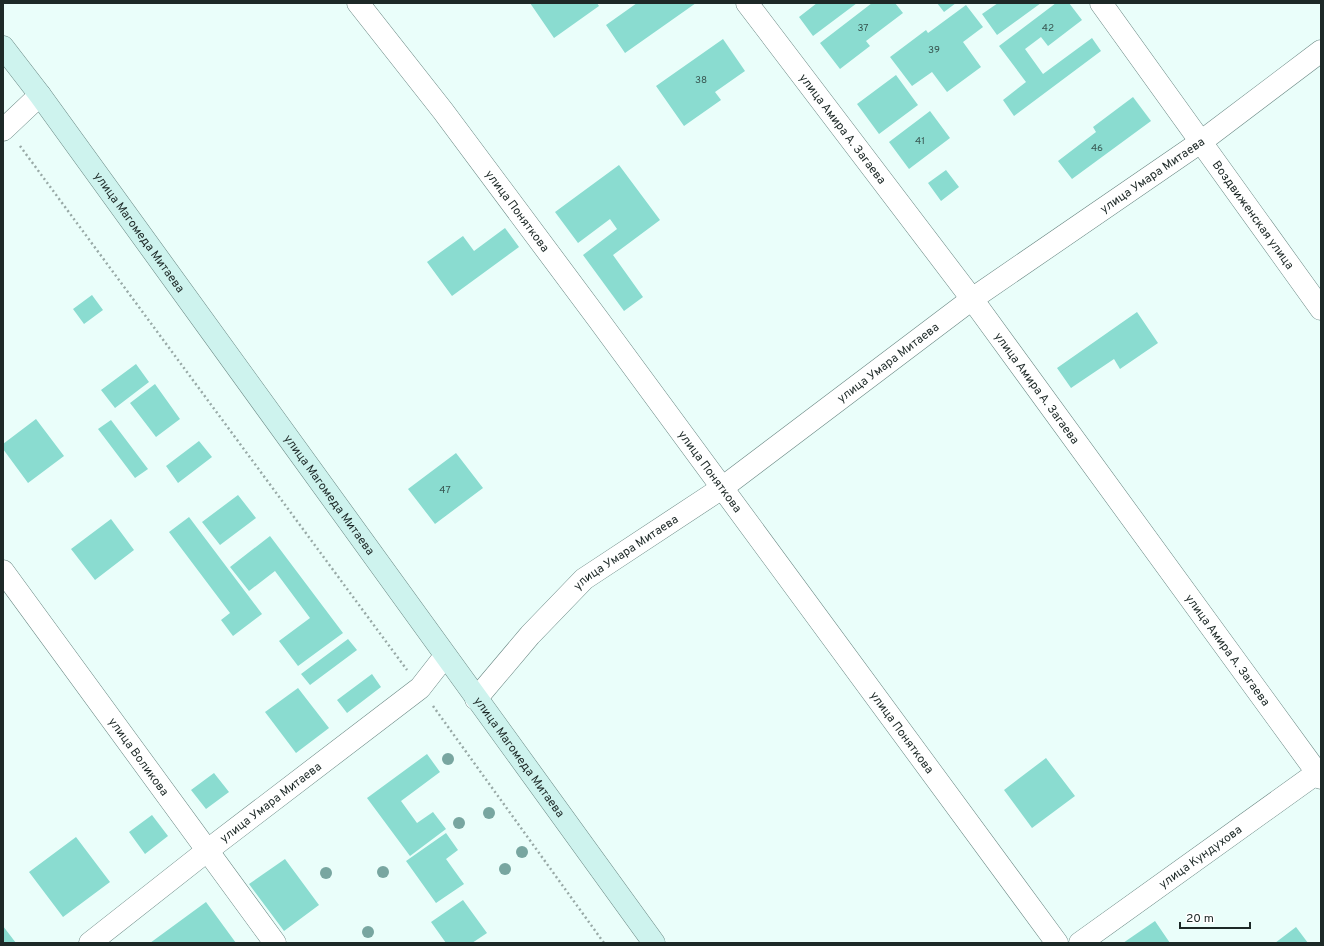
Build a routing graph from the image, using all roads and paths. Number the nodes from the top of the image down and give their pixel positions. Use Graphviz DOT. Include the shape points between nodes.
graph roads {
  1 [pos="358,3"];
  2 [pos="747,3"];
  3 [pos="1102,3"];
  4 [pos="3,47"];
  5 [pos="1321,51"];
  6 [pos="40,95"];
  7 [pos="5,129"];
  8 [pos="1202,141"];
  9 [pos="972,299"];
  10 [pos="1321,309"];
  11 [pos="722,488"];
  12 [pos="3,571"];
  13 [pos="445,656"];
  14 [pos="420,688"];
  15 [pos="476,699"];
  16 [pos="1320,774"];
  17 [pos="208,850"];
  18 [pos="90,943"];
  19 [pos="275,943"];
  20 [pos="604,943"];
  21 [pos="654,943"];
  22 [pos="1057,943"];
  23 [pos="1080,943"];
  1 -- 11 [label="street, улица Поняткова" via="443,111"];
  2 -- 9 [label="street, улица Амира А. Загаева"];
  3 -- 8 [label="street, Воздвиженская улица"];
  4 -- 6 [label="street, улица Магомеда Митаева"];
  5 -- 8 [label="street, улица Умара Митаева"];
  6 -- 7 [label="street"];
  6 -- 13 [label="street, улица Магомеда Митаева"];
  7 -- 14 [label="path"];
  8 -- 9 [label="street, улица Умара Митаева"];
  8 -- 10 [label="street, Воздвиженская улица"];
  9 -- 11 [label="street, улица Умара Митаева"];
  9 -- 16 [label="street, улица Амира А. Загаева"];
  11 -- 15 [label="street, улица Умара Митаева" via="584,579 530,635"];
  11 -- 22 [label="street, улица Поняткова"];
  12 -- 17 [label="street, улица Воликова"];
  13 -- 14 [label="street, улица Умара Митаева"];
  13 -- 15 [label="street, улица Магомеда Митаева"];
  14 -- 17 [label="street, улица Умара Митаева"];
  14 -- 20 [label="path"];
  15 -- 21 [label="street, улица Магомеда Митаева"];
  16 -- 23 [label="street, улица Кундухова"];
  17 -- 18 [label="street, улица Умара Митаева"];
  17 -- 19 [label="street, улица Воликова"];
}
